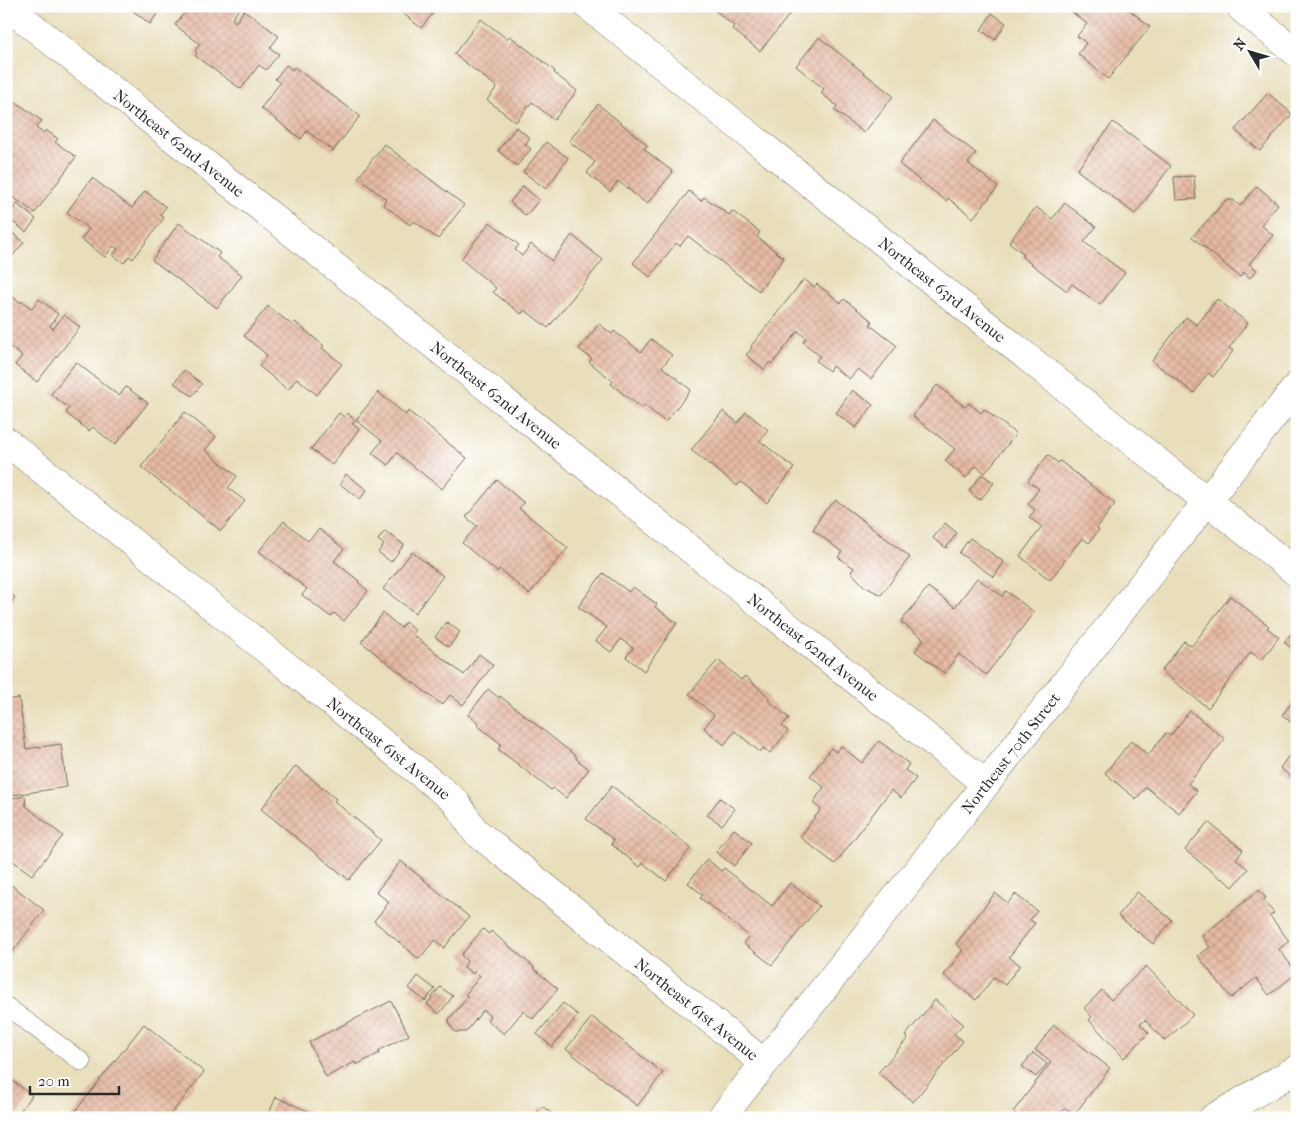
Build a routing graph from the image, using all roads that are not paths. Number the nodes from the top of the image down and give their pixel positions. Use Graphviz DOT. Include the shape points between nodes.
graph roads {
  1 [pos="7,6"];
  2 [pos="588,6"];
  3 [pos="1240,7"];
  4 [pos="1297,53"];
  5 [pos="1297,386"];
  6 [pos="6,441"];
  7 [pos="1207,502"];
  8 [pos="1297,573"];
  9 [pos="986,784"];
  10 [pos="6,1006"];
  11 [pos="82,1062"];
  12 [pos="763,1062"];
  13 [pos="1297,1069"];
  14 [pos="721,1118"];
  15 [pos="1213,1118"];
  1 -- 9 [label="street, Northeast 62nd Avenue"];
  2 -- 7 [label="street, Northeast 63rd Avenue"];
  3 -- 4 [label="street"];
  5 -- 7 [label="street, Northeast 70th Street"];
  6 -- 12 [label="street, Northeast 61st Avenue" via="455,801 475,831"];
  7 -- 8 [label="street, Northeast 63rd Avenue"];
  7 -- 9 [label="street, Northeast 70th Street"];
  9 -- 12 [label="street, Northeast 70th Street"];
  10 -- 11 [label="lane"];
  12 -- 14 [label="street, Northeast 70th Street"];
  13 -- 15 [label="street"];
}
